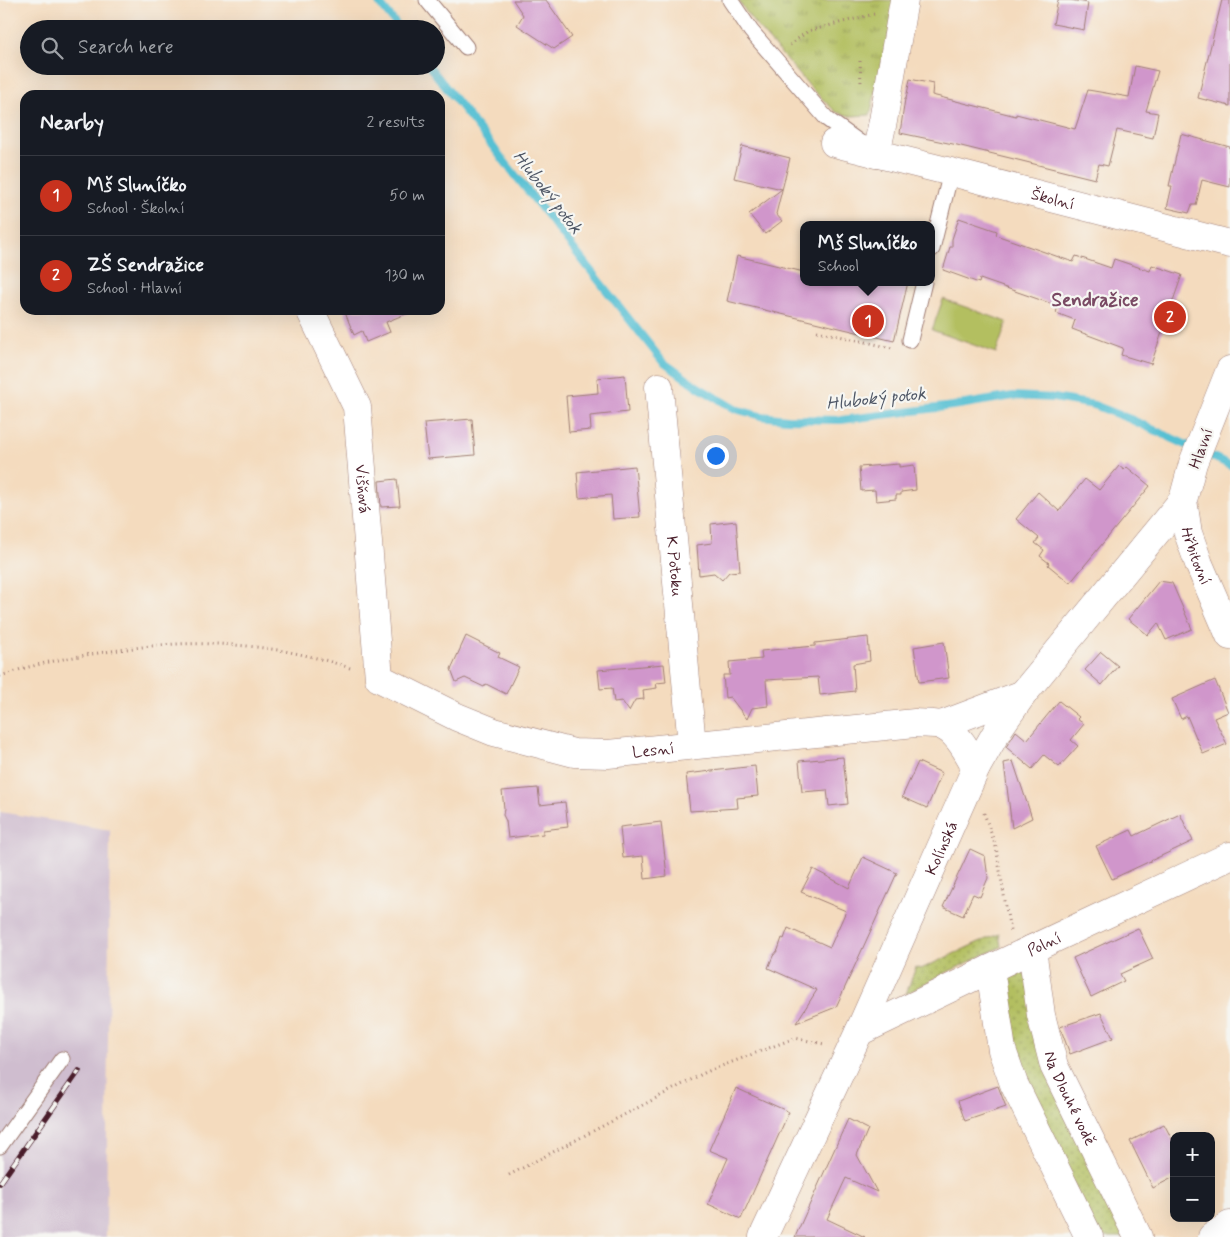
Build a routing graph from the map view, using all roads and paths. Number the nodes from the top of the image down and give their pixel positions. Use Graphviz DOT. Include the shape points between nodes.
graph roads {
  1 [pos="427,0"];
  2 [pos="730,0"];
  3 [pos="904,3"];
  4 [pos="444,20"];
  5 [pos="445,22"];
  6 [pos="466,47"];
  7 [pos="774,58"];
  8 [pos="834,143"];
  9 [pos="876,154"];
  10 [pos="951,172"];
  11 [pos="935,238"];
  12 [pos="1230,244"];
  13 [pos="923,286"];
  14 [pos="312,315"];
  15 [pos="817,330"];
  16 [pos="910,340"];
  17 [pos="1230,370"];
  18 [pos="659,387"];
  19 [pos="1218,417"];
  20 [pos="1184,500"];
  21 [pos="1230,636"];
  22 [pos="0,676"];
  23 [pos="379,678"];
  24 [pos="1023,694"];
  25 [pos="941,725"];
  26 [pos="692,745"];
  27 [pos="976,768"];
  28 [pos="983,808"];
  29 [pos="1230,856"];
  30 [pos="1023,953"];
  31 [pos="990,969"];
  32 [pos="854,1044"];
  33 [pos="62,1059"];
  34 [pos="0,1146"];
  35 [pos="509,1175"];
  36 [pos="1230,1225"];
  37 [pos="763,1237"];
  38 [pos="1089,1237"];
  39 [pos="1138,1237"];
  40 [pos="1212,1237"];
  1 -- 4 [label="lane"];
  2 -- 7 [label="lane, Školní"];
  3 -- 7 [label="path" via="808,31"];
  3 -- 9 [label="street"];
  5 -- 6 [label="lane"];
  7 -- 9 [label="lane, Školní" via="827,119"];
  8 -- 9 [label="street, Školní"];
  9 -- 10 [label="street, Školní"];
  10 -- 11 [label="lane"];
  10 -- 12 [label="street, Školní"];
  13 -- 16 [label="lane"];
  14 -- 23 [label="street, Višňová" via="357,407"];
  15 -- 16 [label="path" via="907,352"];
  17 -- 19 [label="street, Hlavní"];
  18 -- 26 [label="street, K Potoku"];
  19 -- 20 [label="street, Hlavní" via="1193,463"];
  20 -- 21 [label="street, Hřbitovní" via="1188,533 1198,564"];
  20 -- 24 [label="street, Kolínská"];
  22 -- 23 [label="path" via="81,656 175,644 221,644 292,652"];
  23 -- 26 [label="street, Lesní" via="494,732 574,753 608,754"];
  24 -- 25 [label="street, Lesní"];
  24 -- 27 [label="street, Kolínská"];
  25 -- 26 [label="street, Lesní" via="915,723"];
  25 -- 27 [label="street" via="956,736"];
  27 -- 32 [label="street, Kolínská"];
  28 -- 30 [label="path"];
  29 -- 30 [label="street, Polní"];
  30 -- 31 [label="street, Polní"];
  30 -- 39 [label="street, Na Dlouhé vodě" via="1054,1066"];
  31 -- 32 [label="street, Polní"];
  31 -- 38 [label="street" via="1002,1050 1014,1084"];
  32 -- 35 [label="path" via="825,1044 795,1038 706,1072"];
  32 -- 37 [label="street, Kolínská"];
  33 -- 34 [label="lane"];
  36 -- 40 [label="street"];
}
